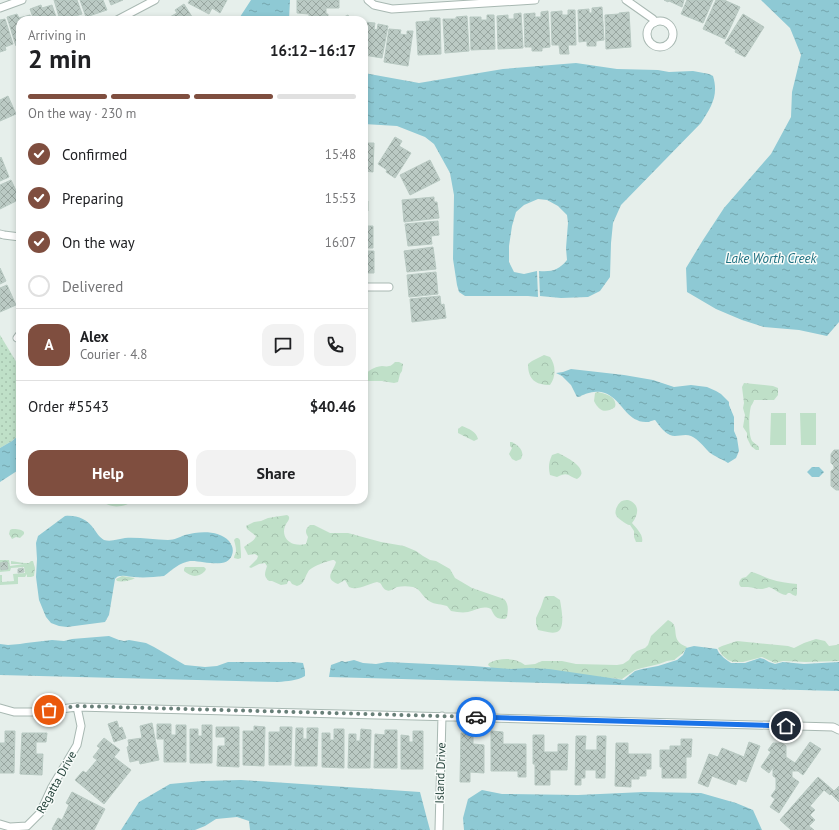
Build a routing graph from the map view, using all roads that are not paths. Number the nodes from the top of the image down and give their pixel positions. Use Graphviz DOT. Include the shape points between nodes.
graph roads {
  1 [pos="22,0"];
  2 [pos="155,0"];
  3 [pos="368,0"];
  4 [pos="535,0"];
  5 [pos="626,0"];
  6 [pos="0,8"];
  7 [pos="125,16"];
  8 [pos="654,22"];
  9 [pos="0,234"];
  10 [pos="16,236"];
  11 [pos="368,287"];
  12 [pos="389,287"];
  13 [pos="77,706"];
  14 [pos="0,708"];
  15 [pos="442,716"];
  16 [pos="839,730"];
  17 [pos="0,824"];
  18 [pos="439,830"];
  1 -- 6 [label="street"];
  2 -- 7 [label="street"];
  3 -- 4 [label="street" via="374,5 392,9"];
  5 -- 8 [label="street"];
  9 -- 10 [label="street"];
  11 -- 12 [label="street"];
  13 -- 14 [label="street" via="36,712 14,712"];
  13 -- 15 [label="street"];
  13 -- 17 [label="street, Regatta Drive" via="81,726 77,745 52,787 40,814 26,826 10,827"];
  15 -- 16 [label="street" via="833,727"];
  15 -- 18 [label="street, Island Drive"];
}
